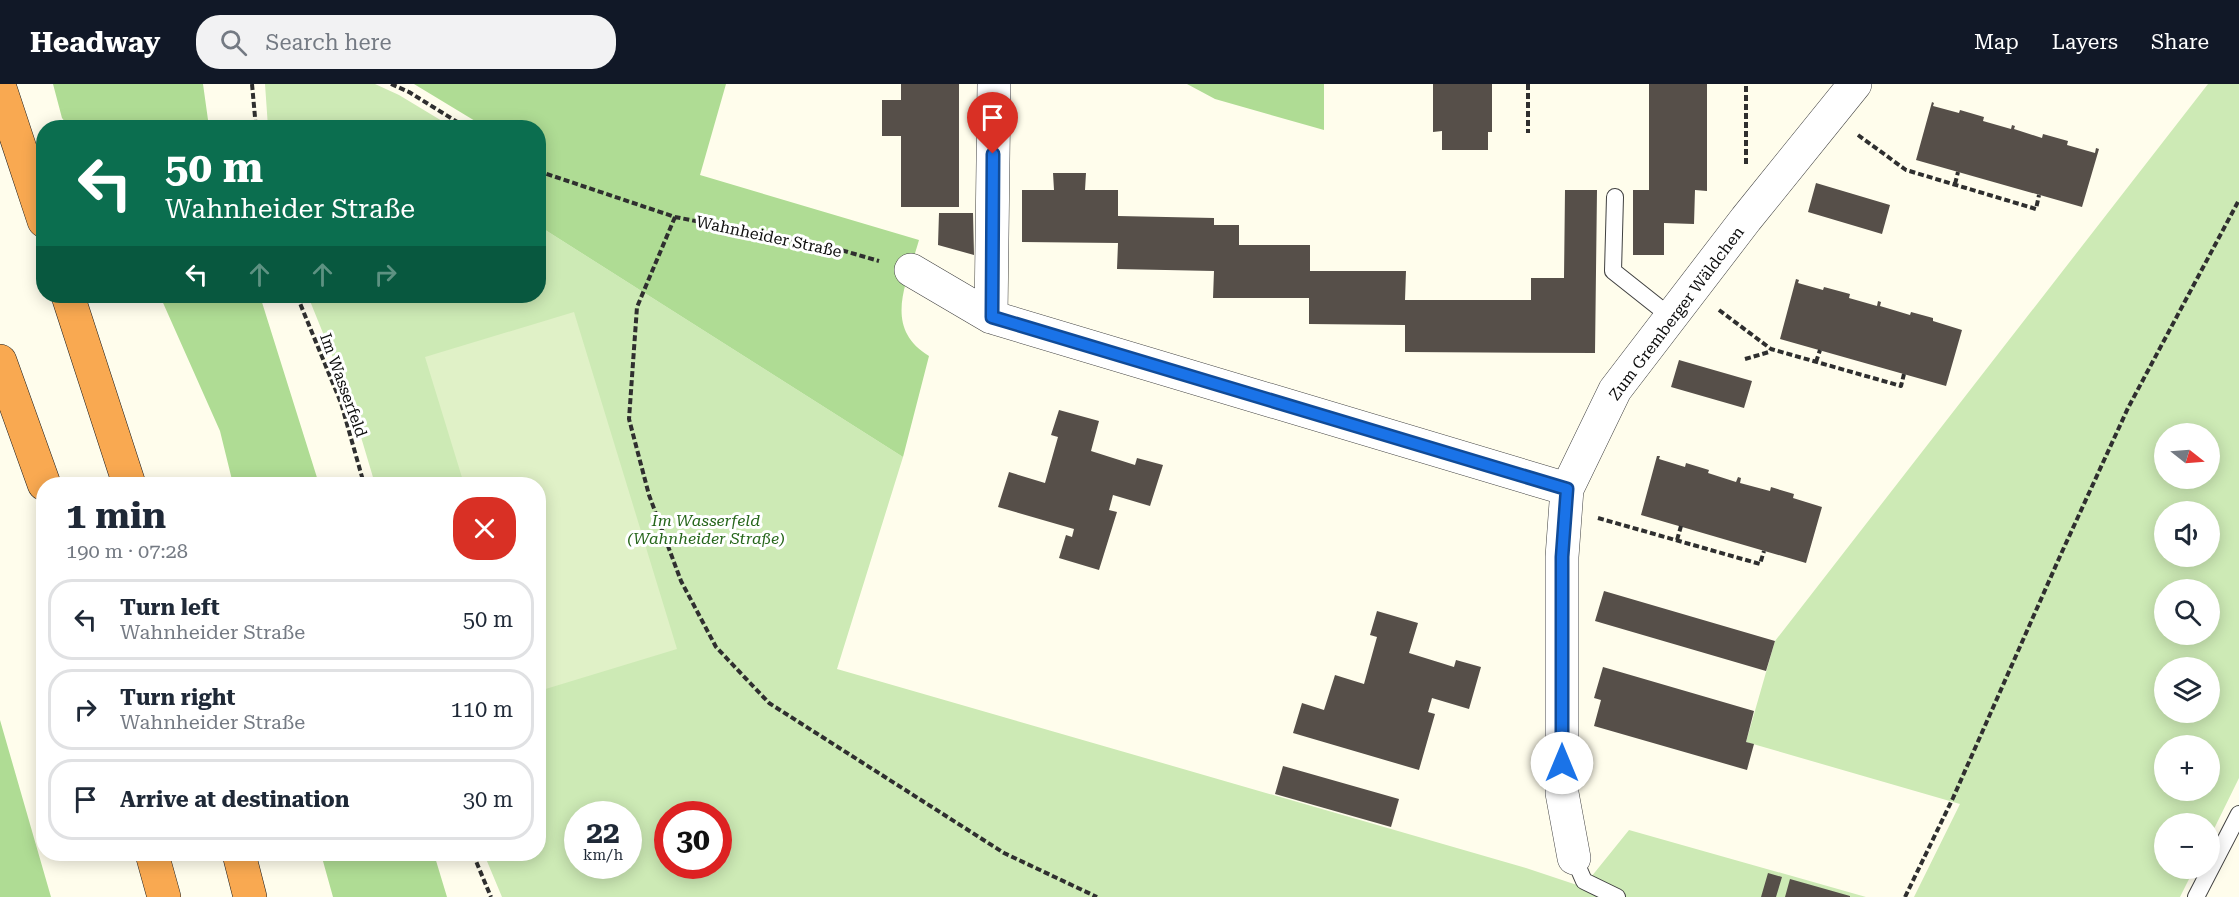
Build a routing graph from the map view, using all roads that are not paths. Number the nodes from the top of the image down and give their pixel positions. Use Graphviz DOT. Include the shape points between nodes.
graph roads {
  1 [pos="994,84"];
  2 [pos="1855,84"];
  3 [pos="0,88"];
  4 [pos="36,197"];
  5 [pos="1615,197"];
  6 [pos="911,270"];
  7 [pos="70,303"];
  8 [pos="992,317"];
  9 [pos="1671,317"];
  10 [pos="0,361"];
  11 [pos="41,477"];
  12 [pos="127,477"];
  13 [pos="1566,499"];
  14 [pos="2239,814"];
  15 [pos="1574,858"];
  16 [pos="154,861"];
  17 [pos="241,861"];
  18 [pos="164,897"];
  19 [pos="250,897"];
  20 [pos="1617,897"];
  21 [pos="2196,897"];
  1 -- 8 [label="street"];
  2 -- 9 [label="street, Zum Gremberger Wäldchen"];
  3 -- 4 [label="highway"];
  5 -- 9 [label="lane" via="1613,271"];
  6 -- 8 [label="street"];
  7 -- 12 [label="highway"];
  8 -- 13 [label="street"];
  9 -- 13 [label="street, Zum Gremberger Wäldchen" via="1615,390"];
  10 -- 11 [label="highway"];
  13 -- 15 [label="street, Zum Gremberger Wäldchen" via="1562,557 1562,793"];
  14 -- 21 [label="lane"];
  15 -- 20 [label="lane" via="1584,881"];
  16 -- 18 [label="highway"];
  17 -- 19 [label="highway"];
}
